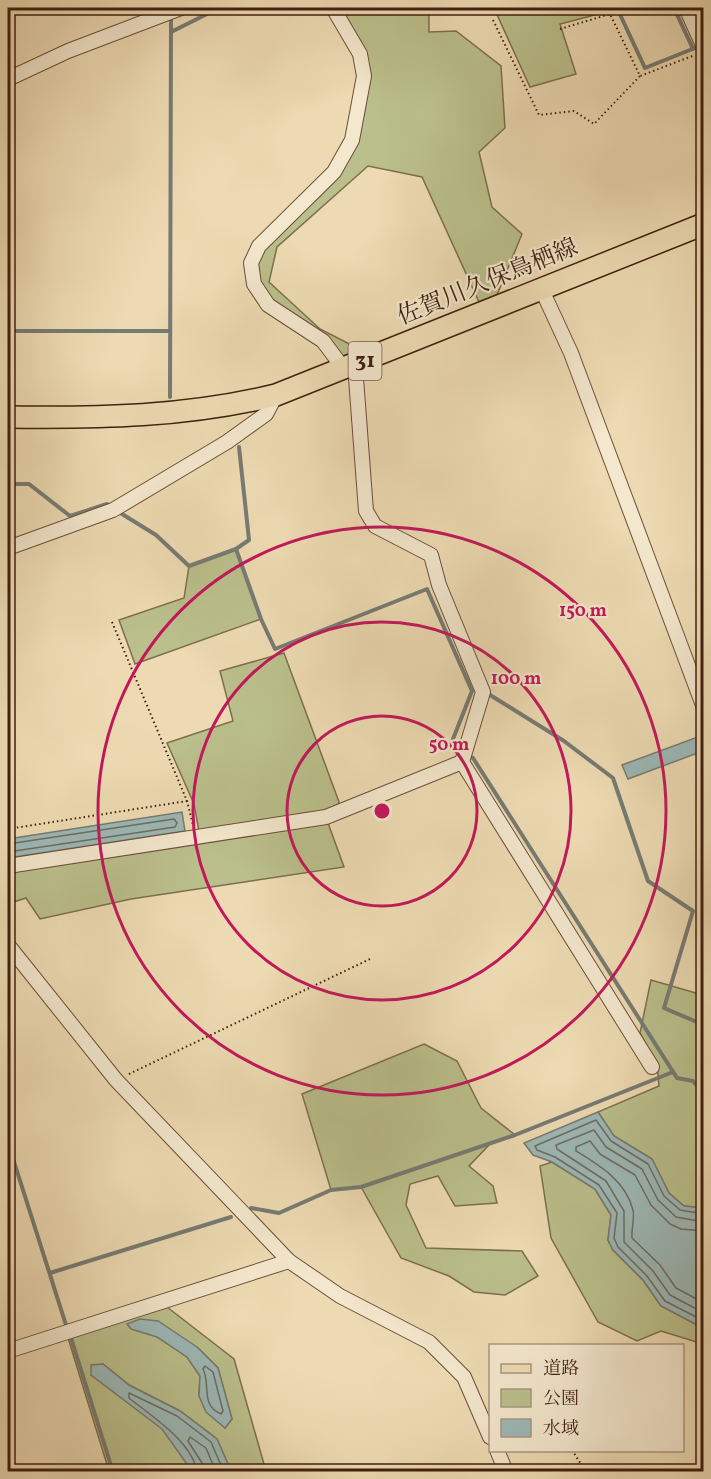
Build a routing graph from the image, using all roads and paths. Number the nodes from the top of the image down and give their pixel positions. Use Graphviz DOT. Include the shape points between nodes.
graph roads {
  1 [pos="181,8"];
  2 [pos="333,8"];
  3 [pos="686,8"];
  4 [pos="493,20"];
  5 [pos="560,29"];
  6 [pos="703,47"];
  7 [pos="640,76"];
  8 [pos="8,79"];
  9 [pos="704,224"];
  10 [pos="541,288"];
  11 [pos="349,367"];
  12 [pos="276,395"];
  13 [pos="8,417"];
  14 [pos="8,548"];
  15 [pos="112,622"];
  16 [pos="704,708"];
  17 [pos="464,755"];
  18 [pos="188,801"];
  19 [pos="8,829"];
  20 [pos="195,837"];
  21 [pos="8,866"];
  22 [pos="8,945"];
  23 [pos="370,959"];
  24 [pos="652,1067"];
  25 [pos="116,1080"];
  26 [pos="289,1261"];
  27 [pos="8,1351"];
  28 [pos="489,1435"];
  29 [pos="498,1452"];
  30 [pos="573,1452"];
  31 [pos="704,1456"];
  32 [pos="701,1469"];
  33 [pos="506,1472"];
  34 [pos="586,1472"];
  35 [pos="691,1472"];
  1 -- 8 [label="street" via="68,51"];
  2 -- 11 [label="street" via="360,54 364,76 352,140 334,172 259,246 251,262 254,284 268,305 323,341"];
  3 -- 6 [label="street"];
  4 -- 7 [label="path" via="539,115 574,111 594,124"];
  5 -- 7 [label="path" via="610,14"];
  6 -- 7 [label="path"];
  9 -- 10 [label="main road, 佐賀川久保鳥栖線 / 31"];
  10 -- 11 [label="main road, 佐賀川久保鳥栖線 / 31"];
  10 -- 16 [label="street" via="571,353"];
  11 -- 12 [label="main road, 佐賀川久保鳥栖線 / 31"];
  11 -- 17 [label="street" via="366,511 375,526 431,555 439,585 483,692"];
  12 -- 13 [label="main road, 佐賀川久保鳥栖線 / 31" via="185,413 114,418"];
  12 -- 14 [label="street" via="266,414 227,442 112,510"];
  15 -- 18 [label="path"];
  17 -- 20 [label="street" via="326,817"];
  17 -- 24 [label="street"];
  18 -- 19 [label="path"];
  18 -- 20 [label="path"];
  20 -- 21 [label="street"];
  22 -- 25 [label="street"];
  23 -- 25 [label="path"];
  25 -- 26 [label="street"];
  26 -- 27 [label="street"];
  26 -- 28 [label="street" via="340,1296 429,1342 464,1377"];
  29 -- 33 [label="street"];
  30 -- 34 [label="path"];
  31 -- 32 [label="path"];
  32 -- 35 [label="path"];
}
